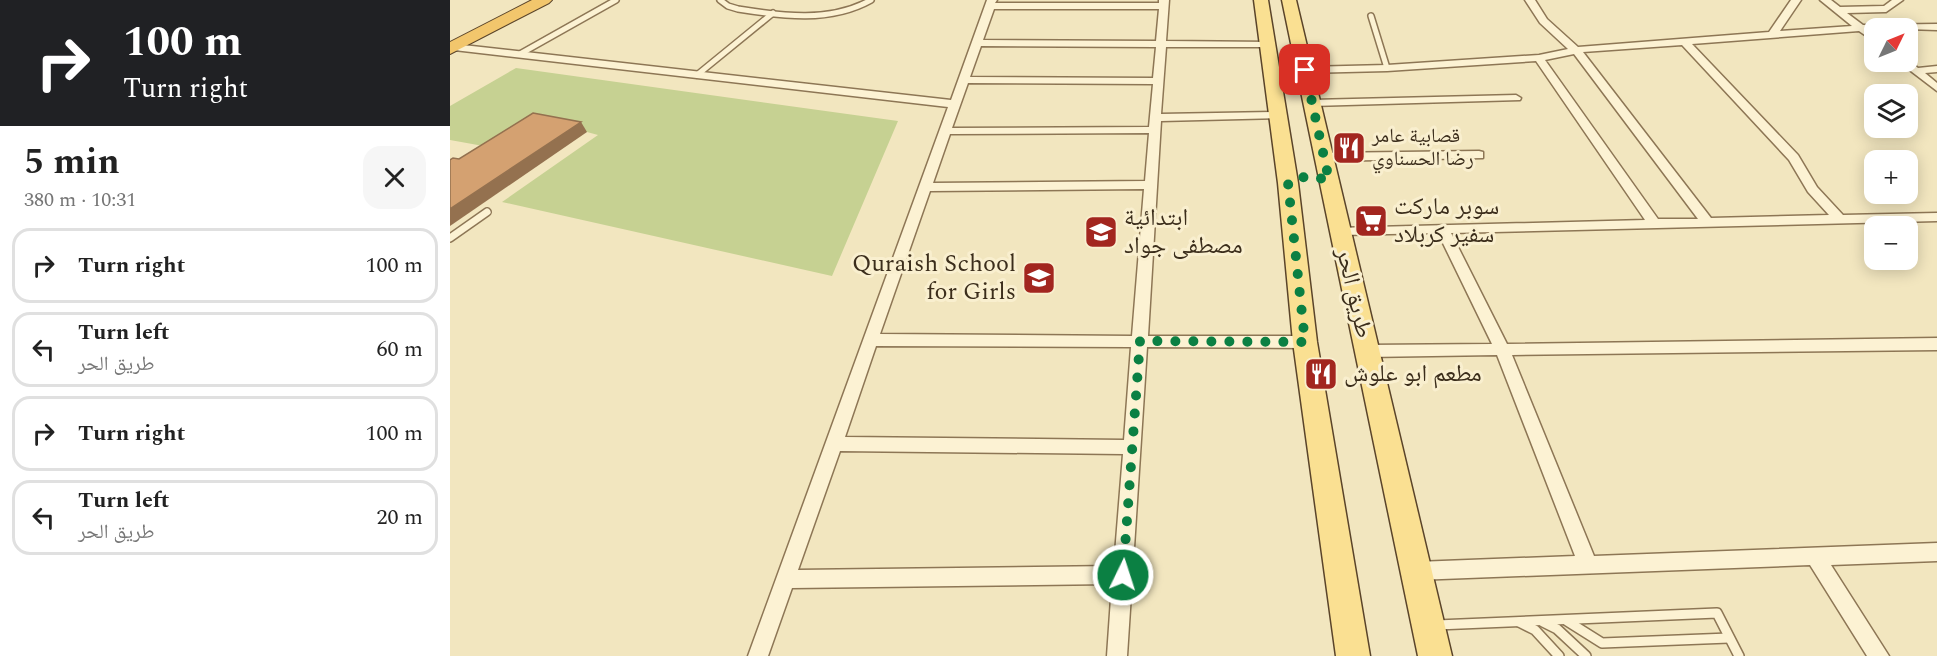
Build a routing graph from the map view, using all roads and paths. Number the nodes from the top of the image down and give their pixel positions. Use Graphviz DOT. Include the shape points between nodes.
graph roads {
  1 [pos="518,0"];
  2 [pos="544,0"];
  3 [pos="616,0"];
  4 [pos="720,0"];
  5 [pos="871,0"];
  6 [pos="1261,0"];
  7 [pos="1289,0"];
  8 [pos="1530,0"];
  9 [pos="1796,0"];
  10 [pos="1825,0"];
  11 [pos="1898,0"];
  12 [pos="991,3"];
  13 [pos="1164,3"];
  14 [pos="1839,9"];
  15 [pos="773,14"];
  16 [pos="1371,16"];
  17 [pos="1937,27"];
  18 [pos="1861,28"];
  19 [pos="1864,30"];
  20 [pos="1772,35"];
  21 [pos="1684,41"];
  22 [pos="976,43"];
  23 [pos="1161,43"];
  24 [pos="451,44"];
  25 [pos="1267,44"];
  26 [pos="1576,50"];
  27 [pos="520,54"];
  28 [pos="1539,58"];
  29 [pos="1387,68"];
  30 [pos="1937,69"];
  31 [pos="1305,70"];
  32 [pos="1918,70"];
  33 [pos="1917,72"];
  34 [pos="697,75"];
  35 [pos="963,80"];
  36 [pos="1159,81"];
  37 [pos="1937,88"];
  38 [pos="1516,98"];
  39 [pos="1312,103"];
  40 [pos="955,104"];
  41 [pos="1277,115"];
  42 [pos="1155,124"];
  43 [pos="945,131"];
  44 [pos="1479,155"];
  45 [pos="1284,158"];
  46 [pos="1326,166"];
  47 [pos="1288,183"];
  48 [pos="1151,185"];
  49 [pos="925,187"];
  50 [pos="487,212"];
  51 [pos="1937,216"];
  52 [pos="1839,219"];
  53 [pos="1707,222"];
  54 [pos="1654,223"];
  55 [pos="1442,228"];
  56 [pos="1341,231"];
  57 [pos="450,238"];
  58 [pos="870,340"];
  59 [pos="1140,341"];
  60 [pos="1305,342"];
  61 [pos="1937,344"];
  62 [pos="1502,349"];
  63 [pos="1367,351"];
  64 [pos="833,444"];
  65 [pos="1132,447"];
  66 [pos="1937,552"];
  67 [pos="1815,556"];
  68 [pos="1588,564"];
  69 [pos="1416,571"];
  70 [pos="1123,575"];
  71 [pos="785,579"];
  72 [pos="1563,620"];
  73 [pos="1515,621"];
  74 [pos="1537,621"];
  75 [pos="1429,626"];
  76 [pos="1729,638"];
  77 [pos="758,656"];
  78 [pos="1117,656"];
  79 [pos="1353,656"];
  80 [pos="1435,656"];
  81 [pos="1558,656"];
  82 [pos="1586,656"];
  83 [pos="1739,656"];
  84 [pos="1879,656"];
  1 -- 24 [label="highway"];
  2 -- 24 [label="highway"];
  3 -- 27 [label="lane"];
  4 -- 15 [label="lane" via="731,8"];
  5 -- 15 [label="lane" via="849,11 828,15 806,18"];
  6 -- 25 [label="main road, طريق الحر"];
  7 -- 31 [label="main road, طريق الحر"];
  8 -- 26 [label="street" via="1543,21"];
  9 -- 20 [label="street"];
  10 -- 14 [label="street"];
  11 -- 14 [label="street" via="1886,9"];
  12 -- 13 [label="street"];
  12 -- 22 [label="street"];
  13 -- 23 [label="street"];
  14 -- 18 [label="street"];
  15 -- 34 [label="lane"];
  16 -- 29 [label="lane"];
  17 -- 18 [label="street"];
  18 -- 19 [label="street"];
  18 -- 20 [label="street"];
  20 -- 21 [label="street"];
  21 -- 26 [label="street"];
  21 -- 52 [label="street" via="1794,158 1812,189"];
  22 -- 23 [label="street"];
  22 -- 35 [label="street"];
  23 -- 25 [label="street"];
  23 -- 36 [label="street"];
  24 -- 27 [label="street"];
  25 -- 41 [label="main road, طريق الحر"];
  26 -- 28 [label="street"];
  26 -- 53 [label="street"];
  27 -- 34 [label="street"];
  28 -- 29 [label="street"];
  28 -- 54 [label="street"];
  29 -- 31 [label="street"];
  30 -- 32 [label="street"];
  31 -- 39 [label="main road, طريق الحر"];
  33 -- 37 [label="street"];
  34 -- 40 [label="street"];
  35 -- 36 [label="street"];
  35 -- 40 [label="street"];
  36 -- 42 [label="street"];
  38 -- 39 [label="street"];
  39 -- 46 [label="main road, طريق الحر"];
  40 -- 43 [label="street"];
  41 -- 42 [label="street"];
  41 -- 45 [label="main road, طريق الحر"];
  42 -- 43 [label="street"];
  42 -- 48 [label="street"];
  43 -- 49 [label="street"];
  44 -- 46 [label="street"];
  45 -- 46 [label="main road" via="1304,165"];
  45 -- 47 [label="main road, طريق الحر"];
  46 -- 47 [label="main road"];
  46 -- 56 [label="main road, طريق الحر"];
  47 -- 60 [label="main road, طريق الحر"];
  48 -- 49 [label="street"];
  48 -- 59 [label="street"];
  49 -- 58 [label="street"];
  50 -- 57 [label="lane"];
  51 -- 52 [label="street"];
  52 -- 53 [label="street"];
  53 -- 54 [label="street"];
  54 -- 55 [label="street"];
  55 -- 56 [label="street"];
  55 -- 62 [label="street"];
  56 -- 63 [label="main road, طريق الحر"];
  58 -- 59 [label="street"];
  58 -- 64 [label="street"];
  59 -- 60 [label="street"];
  59 -- 65 [label="street"];
  60 -- 79 [label="main road, طريق الحر"];
  61 -- 62 [label="street"];
  62 -- 63 [label="street"];
  62 -- 68 [label="street"];
  63 -- 69 [label="main road, طريق الحر"];
  64 -- 65 [label="street"];
  64 -- 71 [label="street"];
  65 -- 70 [label="street"];
  66 -- 67 [label="street"];
  67 -- 68 [label="street"];
  67 -- 84 [label="street"];
  68 -- 69 [label="street"];
  69 -- 75 [label="main road, طريق الحر"];
  70 -- 71 [label="street"];
  70 -- 78 [label="street"];
  71 -- 77 [label="street"];
  72 -- 74 [label="lane"];
  72 -- 76 [label="lane" via="1602,643"];
  72 -- 76 [label="lane" via="1717,613"];
  73 -- 74 [label="lane"];
  73 -- 75 [label="lane"];
  73 -- 81 [label="lane" via="1535,630"];
  74 -- 82 [label="lane" via="1557,629"];
  75 -- 80 [label="main road, طريق الحر"];
  76 -- 83 [label="lane"];
}
